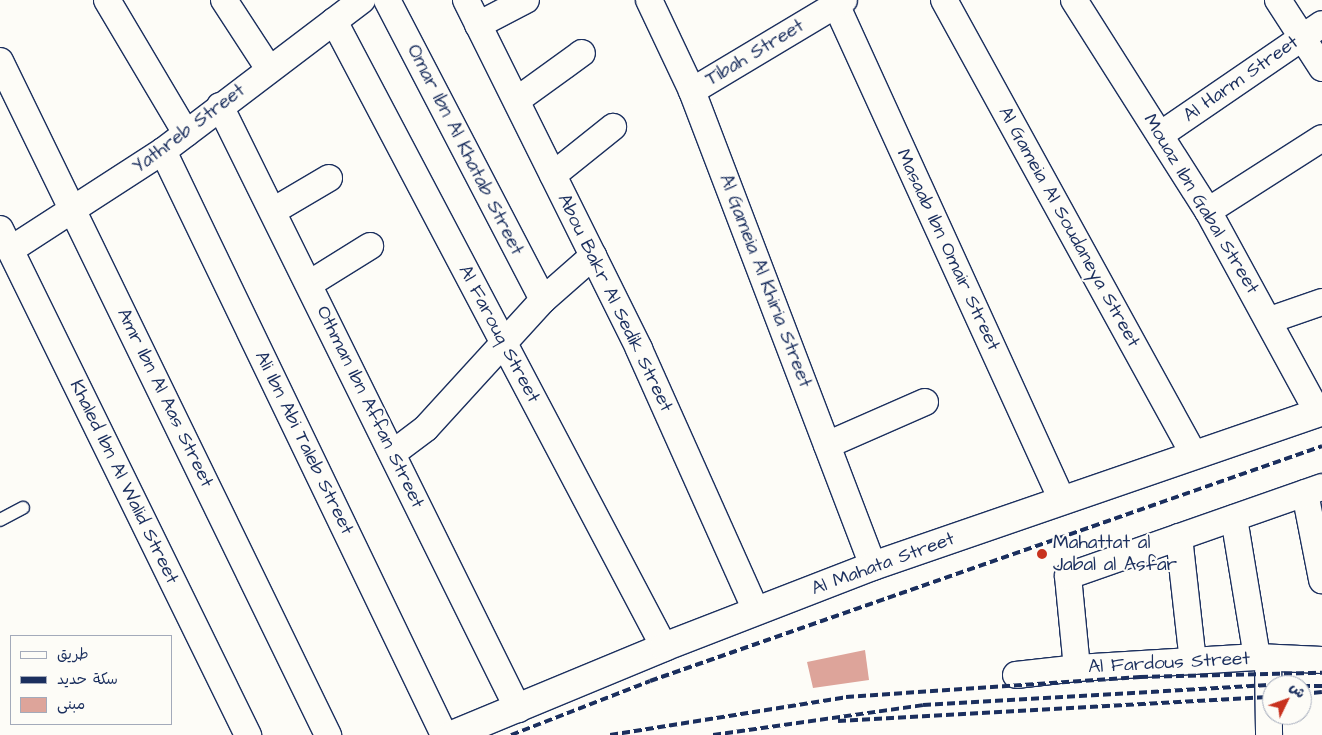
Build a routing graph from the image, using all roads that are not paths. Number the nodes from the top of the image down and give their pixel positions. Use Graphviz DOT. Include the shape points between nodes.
graph roads {
  1 [pos="107,0"];
  2 [pos="224,0"];
  3 [pos="362,0"];
  4 [pos="387,0"];
  5 [pos="466,0"];
  6 [pos="526,0"];
  7 [pos="649,0"];
  8 [pos="944,0"];
  9 [pos="1074,0"];
  10 [pos="1278,0"];
  11 [pos="838,2"];
  12 [pos="334,21"];
  13 [pos="478,25"];
  14 [pos="1311,30"];
  15 [pos="582,53"];
  16 [pos="0,61"];
  17 [pos="1322,68"];
  18 [pos="269,69"];
  19 [pos="692,91"];
  20 [pos="517,100"];
  21 [pos="220,106"];
  22 [pos="613,127"];
  23 [pos="186,133"];
  24 [pos="1160,135"];
  25 [pos="1322,138"];
  26 [pos="163,151"];
  27 [pos="553,175"];
  28 [pos="329,178"];
  29 [pos="74,210"];
  30 [pos="273,211"];
  31 [pos="1208,211"];
  32 [pos="5,239"];
  33 [pos="370,246"];
  34 [pos="594,256"];
  35 [pos="309,284"];
  36 [pos="543,300"];
  37 [pos="1322,302"];
  38 [pos="1270,320"];
  39 [pos="503,341"];
  40 [pos="925,402"];
  41 [pos="1320,412"];
  42 [pos="827,445"];
  43 [pos="393,453"];
  44 [pos="1194,455"];
  45 [pos="1313,490"];
  46 [pos="1062,500"];
  47 [pos="23,508"];
  48 [pos="1234,518"];
  49 [pos="0,520"];
  50 [pos="1179,537"];
  51 [pos="874,566"];
  52 [pos="1322,580"];
  53 [pos="756,610"];
  54 [pos="664,647"];
  55 [pos="1262,658"];
  56 [pos="1322,660"];
  57 [pos="1193,661"];
  58 [pos="1076,668"];
  59 [pos="1016,675"];
  60 [pos="518,709"];
  61 [pos="248,735"];
  62 [pos="328,735"];
  63 [pos="444,735"];
  64 [pos="452,735"];
  65 [pos="1269,735"];
  1 -- 23 [label="street"];
  2 -- 18 [label="street"];
  3 -- 12 [label="street, Yathreb Street"];
  4 -- 36 [label="street, Omar Ibn Al Khatab Street"];
  5 -- 13 [label="street, Abou Bakr Al Sedik Street"];
  6 -- 13 [label="street"];
  7 -- 19 [label="street, Al Gameia Al Khiria Street"];
  8 -- 44 [label="street, Al Gameia Al Soudaneya Street"];
  9 -- 24 [label="street, Mouaz Ibn Gabal Street"];
  10 -- 14 [label="street"];
  11 -- 19 [label="street, Tibah Street"];
  11 -- 46 [label="street, Masaab Ibn Omair Street"];
  12 -- 18 [label="street, Yathreb Street"];
  12 -- 39 [label="street, Al Farouq Street"];
  13 -- 20 [label="street, Abou Bakr Al Sedik Street"];
  14 -- 17 [label="street"];
  14 -- 24 [label="street, Al Harm Street"];
  15 -- 20 [label="street"];
  16 -- 29 [label="street, Amr Ibn Al Aas Street"];
  18 -- 21 [label="street, Yathreb Street"];
  19 -- 42 [label="street, Al Gameia Al Khiria Street"];
  20 -- 27 [label="street, Abou Bakr Al Sedik Street"];
  21 -- 23 [label="street, Yathreb Street"];
  21 -- 30 [label="street, Othman Ibn Affan Street"];
  22 -- 27 [label="street"];
  23 -- 26 [label="street, Yathreb Street"];
  24 -- 31 [label="street, Mouaz Ibn Gabal Street"];
  25 -- 31 [label="street"];
  26 -- 29 [label="street, Yathreb Street"];
  26 -- 63 [label="street, Ali Ibn Abi Taleb Street"];
  27 -- 34 [label="street, Abou Bakr Al Sedik Street"];
  28 -- 30 [label="street"];
  29 -- 32 [label="street, Yathreb Street"];
  29 -- 62 [label="street, Amr Ibn Al Aas Street"];
  30 -- 35 [label="street, Othman Ibn Affan Street"];
  31 -- 38 [label="street, Mouaz Ibn Gabal Street"];
  32 -- 61 [label="street, Khaled Ibn Al Walid Street"];
  33 -- 35 [label="street"];
  34 -- 36 [label="street"];
  34 -- 53 [label="street, Abou Bakr Al Sedik Street"];
  35 -- 43 [label="street, Othman Ibn Affan Street"];
  36 -- 39 [label="street"];
  37 -- 38 [label="street"];
  38 -- 41 [label="street, Mouaz Ibn Gabal Street"];
  39 -- 43 [label="street" via="426,428"];
  39 -- 54 [label="street, Al Farouq Street"];
  40 -- 42 [label="street"];
  41 -- 44 [label="street, Al Mahata Street"];
  42 -- 51 [label="street, Al Gameia Al Khiria Street"];
  43 -- 60 [label="street, Othman Ibn Affan Street"];
  44 -- 46 [label="street, Al Mahata Street"];
  45 -- 48 [label="street"];
  45 -- 52 [label="street"];
  46 -- 51 [label="street, Al Mahata Street"];
  47 -- 49 [label="lane"];
  48 -- 50 [label="street"];
  48 -- 55 [label="street"];
  50 -- 57 [label="street"];
  50 -- 58 [label="street" via="1068,576"];
  51 -- 53 [label="street, Al Mahata Street"];
  53 -- 54 [label="street, Al Mahata Street"];
  54 -- 60 [label="street, Al Mahata Street"];
  55 -- 56 [label="street, Al Fardous Street"];
  55 -- 57 [label="street, Al Fardous Street"];
  55 -- 65 [label="street"];
  57 -- 58 [label="street, Al Fardous Street"];
  58 -- 59 [label="street, Al Fardous Street"];
  60 -- 64 [label="street, Al Mahata Street"];
}
